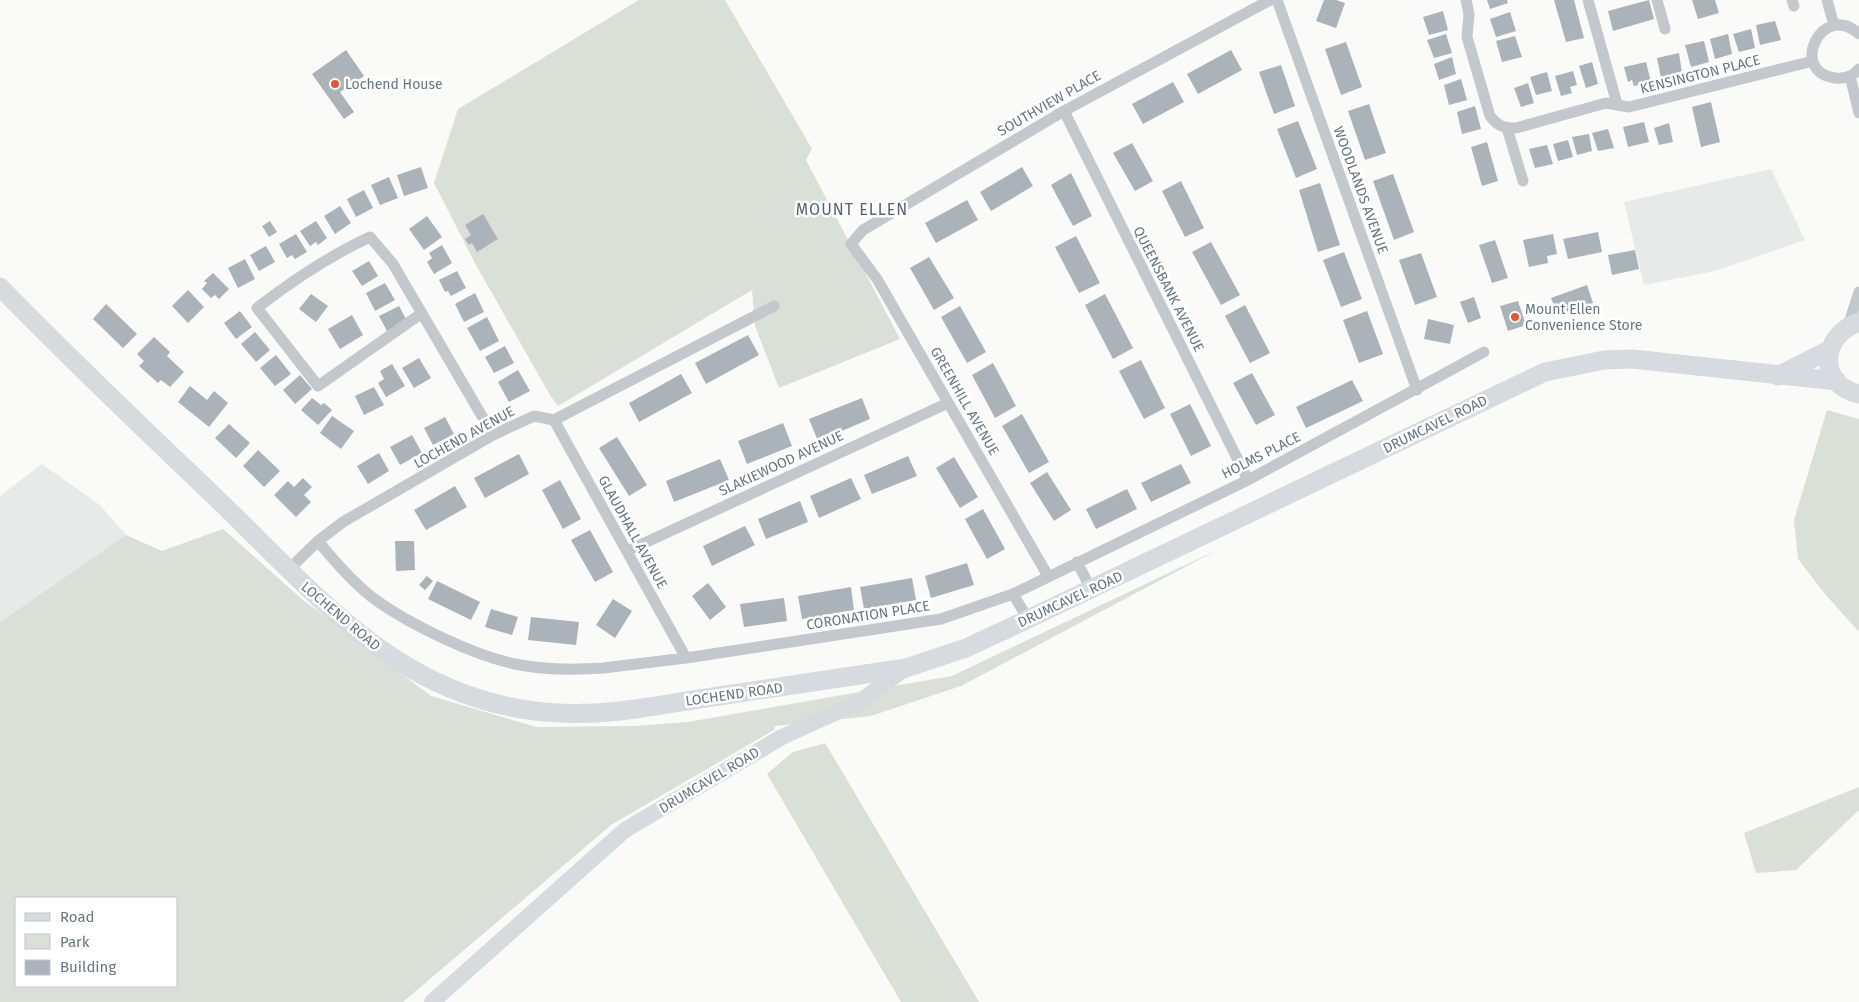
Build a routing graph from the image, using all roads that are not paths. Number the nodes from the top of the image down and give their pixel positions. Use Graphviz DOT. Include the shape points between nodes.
graph roads {
  1 [pos="1270,0"];
  2 [pos="1277,0"];
  3 [pos="1466,0"];
  4 [pos="1588,0"];
  5 [pos="1657,0"];
  6 [pos="1827,0"];
  7 [pos="1834,25"];
  8 [pos="1665,29"];
  9 [pos="1859,34"];
  10 [pos="1813,61"];
  11 [pos="1854,73"];
  12 [pos="1618,104"];
  13 [pos="1064,111"];
  14 [pos="1859,113"];
  15 [pos="1507,128"];
  16 [pos="1523,181"];
  17 [pos="851,244"];
  18 [pos="1859,292"];
  19 [pos="2,294"];
  20 [pos="774,306"];
  21 [pos="422,313"];
  22 [pos="1853,324"];
  23 [pos="1829,350"];
  24 [pos="1484,352"];
  25 [pos="1778,376"];
  26 [pos="1836,381"];
  27 [pos="1417,390"];
  28 [pos="1859,394"];
  29 [pos="948,403"];
  30 [pos="554,420"];
  31 [pos="494,436"];
  32 [pos="1248,480"];
  33 [pos="318,541"];
  34 [pos="627,551"];
  35 [pos="1077,562"];
  36 [pos="288,570"];
  37 [pos="1048,576"];
  38 [pos="1091,589"];
  39 [pos="1013,594"];
  40 [pos="1028,619"];
  41 [pos="686,658"];
  42 [pos="906,668"];
  43 [pos="432,1002"];
  1 -- 13 [label="street, SOUTHVIEW PLACE"];
  2 -- 27 [label="street, WOODLANDS AVENUE"];
  3 -- 15 [label="street" via="1469,14 1467,37 1490,116 1498,126"];
  4 -- 12 [label="street"];
  5 -- 8 [label="street"];
  6 -- 7 [label="street"];
  7 -- 9 [label="street" via="1851,28"];
  7 -- 10 [label="street" via="1815,38"];
  10 -- 11 [label="street" via="1824,75 1842,79"];
  10 -- 12 [label="street, KENSINGTON PLACE" via="1629,107"];
  11 -- 14 [label="street"];
  12 -- 15 [label="street, KENSINGTON PLACE" via="1606,103"];
  13 -- 17 [label="street, SOUTHVIEW PLACE" via="863,230"];
  13 -- 32 [label="street, QUEENSBANK AVENUE"];
  15 -- 16 [label="street"];
  17 -- 29 [label="street, GREENHILL AVENUE" via="871,269"];
  18 -- 22 [label="street"];
  19 -- 36 [label="main road, LOCHEND ROAD"];
  20 -- 30 [label="street"];
  21 -- 21 [label="street" via="318,386 257,308 289,283 370,237 394,264"];
  21 -- 31 [label="street"];
  22 -- 23 [label="main road" via="1836,336"];
  23 -- 25 [label="main road"];
  23 -- 26 [label="main road" via="1828,361"];
  24 -- 27 [label="street, HOLMS PLACE"];
  25 -- 26 [label="main road, DRUMCAVEL ROAD"];
  25 -- 38 [label="main road, DRUMCAVEL ROAD" via="1632,359 1604,360 1545,372"];
  26 -- 28 [label="main road"];
  27 -- 32 [label="street, HOLMS PLACE"];
  29 -- 34 [label="street, SLAKIEWOOD AVENUE"];
  29 -- 37 [label="street, GREENHILL AVENUE"];
  30 -- 31 [label="street, LOCHEND AVENUE" via="534,416"];
  30 -- 34 [label="street, GLAUDHALL AVENUE"];
  31 -- 33 [label="street, LOCHEND AVENUE" via="343,522"];
  32 -- 35 [label="street, HOLMS PLACE"];
  33 -- 36 [label="street, LOCHEND AVENUE"];
  33 -- 41 [label="street, CORONATION PLACE" via="336,563 377,600 451,642 515,664 567,670"];
  34 -- 41 [label="street, GLAUDHALL AVENUE"];
  35 -- 37 [label="street, HOLMS PLACE"];
  35 -- 38 [label="street"];
  36 -- 42 [label="main road, LOCHEND ROAD" via="373,646 421,676 472,697 518,708 560,713 614,712"];
  37 -- 39 [label="street, CORONATION PLACE"];
  38 -- 40 [label="main road, DRUMCAVEL ROAD"];
  39 -- 40 [label="street"];
  39 -- 41 [label="street, CORONATION PLACE" via="941,618"];
  40 -- 42 [label="main road, DRUMCAVEL ROAD" via="966,648"];
  42 -- 43 [label="street, DRUMCAVEL ROAD" via="859,702 782,737 625,830"];
}
